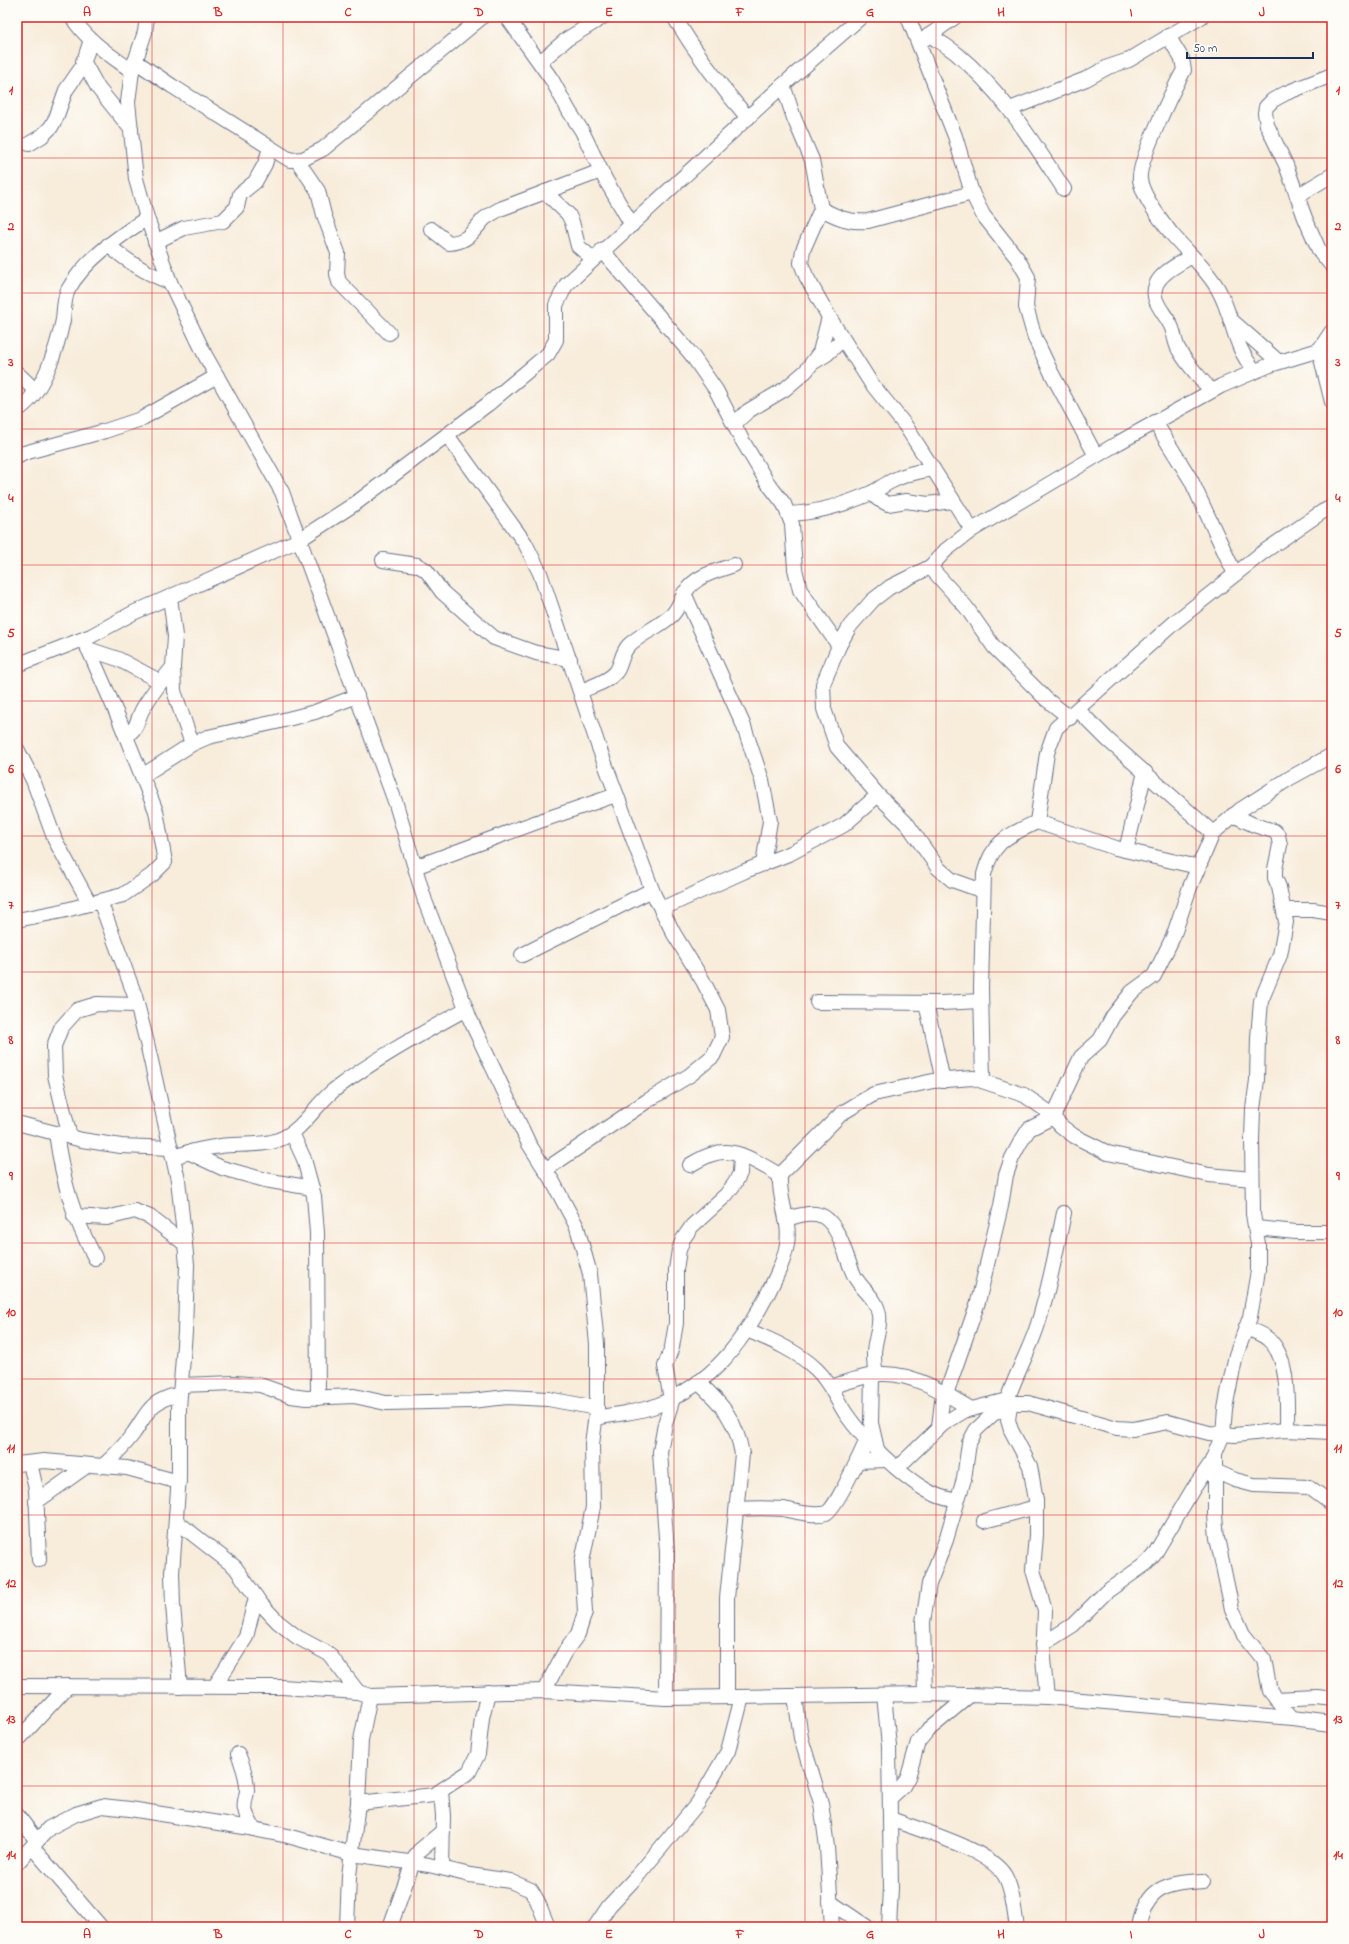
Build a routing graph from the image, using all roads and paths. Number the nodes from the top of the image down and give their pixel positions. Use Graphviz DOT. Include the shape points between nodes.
graph roads {
  1 [pos="72,17"];
  2 [pos="147,17"];
  3 [pos="482,17"];
  4 [pos="507,17"];
  5 [pos="603,17"];
  6 [pos="674,17"];
  7 [pos="861,17"];
  8 [pos="908,17"];
  9 [pos="955,17"];
  10 [pos="1201,17"];
  11 [pos="1168,36"];
  12 [pos="924,39"];
  13 [pos="91,40"];
  14 [pos="84,61"];
  15 [pos="540,62"];
  16 [pos="134,66"];
  17 [pos="1332,75"];
  18 [pos="783,85"];
  19 [pos="1010,109"];
  20 [pos="748,118"];
  21 [pos="132,129"];
  22 [pos="29,144"];
  23 [pos="270,148"];
  24 [pos="297,160"];
  25 [pos="601,170"];
  26 [pos="1332,175"];
  27 [pos="1064,189"];
  28 [pos="545,192"];
  29 [pos="972,193"];
  30 [pos="1297,196"];
  31 [pos="821,209"];
  32 [pos="147,218"];
  33 [pos="632,225"];
  34 [pos="431,229"];
  35 [pos="155,242"];
  36 [pos="108,245"];
  37 [pos="597,255"];
  38 [pos="1191,256"];
  39 [pos="1332,266"];
  40 [pos="170,282"];
  41 [pos="829,317"];
  42 [pos="1230,320"];
  43 [pos="1332,331"];
  44 [pos="389,333"];
  45 [pos="844,340"];
  46 [pos="1319,350"];
  47 [pos="1279,362"];
  48 [pos="812,363"];
  49 [pos="1255,371"];
  50 [pos="17,373"];
  51 [pos="217,376"];
  52 [pos="36,391"];
  53 [pos="1212,391"];
  54 [pos="1332,402"];
  55 [pos="17,410"];
  56 [pos="1155,422"];
  57 [pos="734,424"];
  58 [pos="446,435"];
  59 [pos="17,456"];
  60 [pos="1096,456"];
  61 [pos="933,469"];
  62 [pos="872,493"];
  63 [pos="952,501"];
  64 [pos="1332,507"];
  65 [pos="788,514"];
  66 [pos="972,530"];
  67 [pos="299,540"];
  68 [pos="383,560"];
  69 [pos="734,565"];
  70 [pos="930,567"];
  71 [pos="1235,574"];
  72 [pos="684,593"];
  73 [pos="170,597"];
  74 [pos="86,644"];
  75 [pos="839,646"];
  76 [pos="570,659"];
  77 [pos="17,665"];
  78 [pos="173,667"];
  79 [pos="161,682"];
  80 [pos="581,691"];
  81 [pos="357,696"];
  82 [pos="1074,714"];
  83 [pos="126,736"];
  84 [pos="192,744"];
  85 [pos="17,749"];
  86 [pos="1332,756"];
  87 [pos="1145,772"];
  88 [pos="142,776"];
  89 [pos="616,794"];
  90 [pos="878,795"];
  91 [pos="1233,816"];
  92 [pos="1038,822"];
  93 [pos="1213,833"];
  94 [pos="1126,850"];
  95 [pos="763,864"];
  96 [pos="415,867"];
  97 [pos="1198,867"];
  98 [pos="652,890"];
  99 [pos="983,891"];
  100 [pos="95,902"];
  101 [pos="661,909"];
  102 [pos="1284,910"];
  103 [pos="1332,913"];
  104 [pos="17,920"];
  105 [pos="522,955"];
  106 [pos="981,1001"];
  107 [pos="817,1002"];
  108 [pos="926,1003"];
  109 [pos="137,1005"];
  110 [pos="466,1009"];
  111 [pos="943,1081"];
  112 [pos="983,1081"];
  113 [pos="1053,1117"];
  114 [pos="17,1123"];
  115 [pos="56,1133"];
  116 [pos="292,1133"];
  117 [pos="70,1137"];
  118 [pos="172,1152"];
  119 [pos="188,1152"];
  120 [pos="741,1155"];
  121 [pos="690,1165"];
  122 [pos="545,1170"];
  123 [pos="780,1175"];
  124 [pos="1252,1179"];
  125 [pos="312,1188"];
  126 [pos="1064,1213"];
  127 [pos="74,1216"];
  128 [pos="786,1219"];
  129 [pos="1256,1228"];
  130 [pos="1332,1232"];
  131 [pos="185,1244"];
  132 [pos="95,1258"];
  133 [pos="1246,1328"];
  134 [pos="747,1330"];
  135 [pos="954,1372"];
  136 [pos="873,1376"];
  137 [pos="698,1382"];
  138 [pos="831,1387"];
  139 [pos="180,1389"];
  140 [pos="945,1393"];
  141 [pos="318,1398"];
  142 [pos="672,1399"];
  143 [pos="1007,1404"];
  144 [pos="967,1408"];
  145 [pos="596,1413"];
  146 [pos="939,1427"];
  147 [pos="1287,1430"];
  148 [pos="1332,1432"];
  149 [pos="1223,1434"];
  150 [pos="972,1438"];
  151 [pos="867,1439"];
  152 [pos="877,1449"];
  153 [pos="1215,1455"];
  154 [pos="857,1461"];
  155 [pos="24,1463"];
  156 [pos="892,1464"];
  157 [pos="88,1465"];
  158 [pos="103,1466"];
  159 [pos="1215,1471"];
  160 [pos="179,1482"];
  161 [pos="957,1501"];
  162 [pos="36,1502"];
  163 [pos="1332,1504"];
  164 [pos="1036,1507"];
  165 [pos="737,1509"];
  166 [pos="176,1521"];
  167 [pos="984,1521"];
  168 [pos="39,1560"];
  169 [pos="256,1597"];
  170 [pos="1043,1644"];
  171 [pos="17,1686"];
  172 [pos="68,1686"];
  173 [pos="215,1686"];
  174 [pos="1332,1686"];
  175 [pos="180,1687"];
  176 [pos="544,1690"];
  177 [pos="488,1692"];
  178 [pos="364,1694"];
  179 [pos="925,1694"];
  180 [pos="884,1695"];
  181 [pos="970,1695"];
  182 [pos="795,1696"];
  183 [pos="727,1697"];
  184 [pos="742,1697"];
  185 [pos="1047,1697"];
  186 [pos="1316,1697"];
  187 [pos="666,1698"];
  188 [pos="1276,1699"];
  189 [pos="1332,1699"];
  190 [pos="1292,1718"];
  191 [pos="1332,1723"];
  192 [pos="17,1741"];
  193 [pos="238,1754"];
  194 [pos="441,1791"];
  195 [pos="890,1798"];
  196 [pos="358,1803"];
  197 [pos="17,1815"];
  198 [pos="891,1819"];
  199 [pos="254,1829"];
  200 [pos="443,1831"];
  201 [pos="34,1844"];
  202 [pos="352,1854"];
  203 [pos="413,1862"];
  204 [pos="17,1864"];
  205 [pos="442,1868"];
  206 [pos="1203,1881"];
  207 [pos="830,1902"];
  208 [pos="101,1927"];
  209 [pos="347,1927"];
  210 [pos="390,1927"];
  211 [pos="548,1927"];
  212 [pos="595,1927"];
  213 [pos="832,1927"];
  214 [pos="867,1927"];
  215 [pos="889,1927"];
  216 [pos="1017,1927"];
  217 [pos="1139,1927"];
  1 -- 13 [label="street" via="80,30"];
  2 -- 16 [label="street"];
  3 -- 24 [label="street" via="328,145"];
  4 -- 15 [label="street"];
  5 -- 15 [label="street" via="567,39"];
  6 -- 20 [label="street" via="694,48"];
  7 -- 18 [label="street"];
  8 -- 12 [label="street"];
  9 -- 12 [label="street"];
  10 -- 11 [label="street"];
  11 -- 19 [label="street" via="1129,60"];
  11 -- 38 [label="street" via="1182,59 1184,70 1173,88 1143,159 1140,180 1151,205"];
  12 -- 19 [label="street" via="957,54 987,82"];
  12 -- 29 [label="street"];
  13 -- 14 [label="street"];
  13 -- 16 [label="street"];
  14 -- 21 [label="street" via="98,88"];
  14 -- 22 [label="street" via="66,90 51,127"];
  15 -- 25 [label="street" via="582,131"];
  16 -- 21 [label="street" via="128,102"];
  16 -- 23 [label="street" via="172,86"];
  17 -- 30 [label="street" via="1286,93 1266,107 1267,125"];
  18 -- 20 [label="street"];
  18 -- 31 [label="street" via="812,160"];
  19 -- 27 [label="street"];
  20 -- 33 [label="street"];
  21 -- 32 [label="street" via="136,179"];
  23 -- 24 [label="street" via="290,160"];
  23 -- 35 [label="street" via="255,182 240,194 237,207 223,221 184,228"];
  24 -- 44 [label="street" via="318,191 338,253 339,282"];
  25 -- 28 [label="street"];
  25 -- 33 [label="street"];
  26 -- 30 [label="street"];
  28 -- 34 [label="street" via="500,209 485,218 472,234 460,242 450,244"];
  28 -- 37 [label="street" via="568,214 578,246"];
  29 -- 31 [label="street" via="868,221 840,219"];
  29 -- 60 [label="street" via="983,216 1017,258 1028,277 1026,307 1035,338"];
  30 -- 39 [label="street" via="1319,250"];
  31 -- 41 [label="street" via="803,250 801,263"];
  32 -- 35 [label="street"];
  32 -- 36 [label="street"];
  33 -- 37 [label="street"];
  35 -- 40 [label="street"];
  36 -- 40 [label="street" via="128,262 153,277"];
  36 -- 52 [label="street" via="68,290 54,349 43,380"];
  37 -- 57 [label="street" via="691,354 716,390"];
  37 -- 58 [label="street" via="566,285 556,305 556,340 548,354"];
  38 -- 42 [label="street" via="1218,288"];
  38 -- 53 [label="street" via="1163,275 1156,284 1153,294 1156,303 1172,326 1179,352"];
  40 -- 51 [label="street"];
  41 -- 45 [label="street"];
  41 -- 48 [label="street" via="820,352"];
  42 -- 47 [label="street"];
  42 -- 49 [label="street" via="1239,349"];
  43 -- 46 [label="street"];
  45 -- 48 [label="street"];
  45 -- 61 [label="street"];
  46 -- 47 [label="street"];
  46 -- 54 [label="street"];
  47 -- 49 [label="street"];
  48 -- 57 [label="street" via="806,372 785,389 748,411"];
  49 -- 53 [label="street"];
  50 -- 52 [label="street"];
  51 -- 59 [label="street" via="141,419"];
  51 -- 67 [label="street" via="282,492"];
  52 -- 55 [label="street" via="32,398"];
  53 -- 56 [label="street"];
  56 -- 60 [label="street"];
  56 -- 71 [label="street" via="1191,480"];
  57 -- 65 [label="street"];
  58 -- 67 [label="street" via="356,503"];
  58 -- 76 [label="street" via="525,543 540,573"];
  60 -- 66 [label="street"];
  61 -- 62 [label="street" via="909,473"];
  61 -- 63 [label="street"];
  62 -- 63 [label="street" via="888,504 906,501 928,504"];
  62 -- 65 [label="street" via="831,508"];
  63 -- 66 [label="street"];
  64 -- 71 [label="street"];
  65 -- 75 [label="street" via="792,524 795,569 800,590"];
  66 -- 70 [label="street" via="946,550"];
  67 -- 73 [label="street"];
  67 -- 81 [label="street"];
  68 -- 76 [label="street" via="417,565 426,570 442,592 494,638 536,653"];
  69 -- 72 [label="street" via="704,576"];
  70 -- 75 [label="street" via="890,587 873,600 850,626"];
  70 -- 82 [label="street" via="966,607 994,647 1046,699"];
  71 -- 82 [label="street" via="1175,622"];
  72 -- 80 [label="street" via="674,613 628,646 616,673"];
  72 -- 95 [label="street" via="743,724 762,780 770,821"];
  73 -- 74 [label="street" via="133,613"];
  73 -- 78 [label="street" via="176,636"];
  74 -- 77 [label="street"];
  74 -- 79 [label="street"];
  74 -- 83 [label="street"];
  75 -- 90 [label="street" via="824,684 824,710 837,747"];
  76 -- 80 [label="street"];
  78 -- 79 [label="street"];
  78 -- 84 [label="street" via="174,691"];
  79 -- 83 [label="street" via="140,713 137,728"];
  80 -- 89 [label="street"];
  81 -- 84 [label="street" via="315,712 208,737"];
  81 -- 96 [label="street" via="396,804"];
  82 -- 87 [label="street"];
  82 -- 92 [label="street" via="1056,728 1047,753"];
  83 -- 88 [label="street"];
  84 -- 88 [label="street"];
  85 -- 100 [label="street" via="33,780 55,840"];
  86 -- 91 [label="street" via="1290,778"];
  87 -- 93 [label="street"];
  87 -- 94 [label="street"];
  88 -- 100 [label="street" via="156,812 165,862 152,875 123,895"];
  89 -- 96 [label="street"];
  89 -- 98 [label="street"];
  90 -- 95 [label="street" via="844,825 791,853"];
  90 -- 99 [label="street" via="908,825 938,868 952,880"];
  91 -- 93 [label="street"];
  91 -- 102 [label="street" via="1274,831 1278,835 1280,845 1275,878"];
  92 -- 94 [label="street"];
  92 -- 99 [label="street" via="997,845 988,860"];
  93 -- 97 [label="street"];
  94 -- 97 [label="street"];
  95 -- 101 [label="street"];
  96 -- 110 [label="street" via="425,901"];
  97 -- 113 [label="street" via="1173,937 1154,976 1132,992 1113,1016 1100,1040 1081,1058"];
  98 -- 101 [label="street"];
  98 -- 105 [label="street"];
  99 -- 106 [label="street"];
  100 -- 104 [label="street"];
  100 -- 109 [label="street"];
  101 -- 122 [label="street" via="718,1010 722,1037 713,1056 690,1075"];
  102 -- 103 [label="street"];
  102 -- 124 [label="street" via="1286,922 1280,955 1261,1002 1253,1109"];
  106 -- 108 [label="street"];
  106 -- 112 [label="street"];
  107 -- 108 [label="street"];
  108 -- 111 [label="street"];
  109 -- 117 [label="street" via="97,1004 77,1010 61,1028 54,1046 55,1075"];
  109 -- 118 [label="street"];
  110 -- 116 [label="street" via="363,1070 327,1096"];
  110 -- 122 [label="street" via="529,1144"];
  111 -- 112 [label="street" via="973,1078"];
  111 -- 123 [label="street" via="932,1081 874,1094 842,1113"];
  112 -- 113 [label="street" via="1024,1095"];
  113 -- 124 [label="street" via="1074,1136 1108,1153 1209,1174"];
  113 -- 135 [label="street" via="1030,1129 1012,1158 1006,1175 980,1296"];
  114 -- 115 [label="street"];
  115 -- 117 [label="street"];
  115 -- 127 [label="street" via="61,1166"];
  116 -- 119 [label="street" via="277,1141"];
  116 -- 125 [label="street" via="304,1159"];
  117 -- 118 [label="street"];
  118 -- 119 [label="street"];
  118 -- 131 [label="street" via="178,1180"];
  119 -- 125 [label="street" via="222,1168 265,1180"];
  120 -- 121 [label="street" via="713,1154"];
  120 -- 123 [label="street"];
  120 -- 142 [label="street" via="740,1173 735,1183 682,1238 676,1277 676,1323 672,1347 665,1366"];
  122 -- 145 [label="street" via="577,1227 590,1274 597,1344"];
  123 -- 128 [label="street" via="779,1187 786,1209"];
  124 -- 129 [label="street"];
  125 -- 141 [label="street" via="317,1233"];
  126 -- 143 [label="street" via="1054,1265 1036,1328"];
  127 -- 131 [label="street" via="107,1218 135,1211 150,1217"];
  127 -- 132 [label="street"];
  128 -- 134 [label="street" via="788,1243 780,1269"];
  128 -- 136 [label="street" via="814,1213 826,1218 841,1241 855,1278 874,1300 879,1315"];
  129 -- 130 [label="street"];
  129 -- 133 [label="street" via="1258,1271"];
  131 -- 139 [label="street" via="188,1265"];
  133 -- 147 [label="street" via="1267,1338 1282,1358"];
  133 -- 149 [label="street" via="1236,1355 1225,1409"];
  134 -- 137 [label="street" via="717,1368"];
  134 -- 138 [label="street" via="802,1358 816,1368"];
  135 -- 140 [label="street"];
  135 -- 144 [label="street"];
  136 -- 138 [label="street"];
  136 -- 140 [label="street" via="903,1376"];
  136 -- 152 [label="street" via="871,1423"];
  137 -- 142 [label="street"];
  137 -- 165 [label="street" via="716,1398 730,1416 738,1434 742,1454"];
  138 -- 151 [label="street" via="852,1422"];
  139 -- 141 [label="street" via="235,1383 260,1385 291,1396"];
  139 -- 158 [label="street" via="146,1412 133,1434"];
  139 -- 160 [label="street"];
  140 -- 144 [label="street"];
  140 -- 146 [label="street"];
  141 -- 145 [label="street" via="354,1396 386,1403 471,1401 507,1397 548,1399"];
  142 -- 145 [label="street" via="657,1406"];
  142 -- 187 [label="street" via="660,1452 667,1552"];
  143 -- 144 [label="street"];
  143 -- 149 [label="street" via="1028,1403 1117,1428 1133,1429 1168,1422 1208,1433"];
  143 -- 150 [label="street" via="976,1430"];
  143 -- 164 [label="street" via="1010,1430 1033,1475"];
  144 -- 146 [label="street"];
  144 -- 150 [label="street"];
  145 -- 176 [label="street" via="592,1444 593,1507 582,1562 585,1612 578,1634 564,1653"];
  146 -- 156 [label="street"];
  147 -- 148 [label="street"];
  147 -- 149 [label="street"];
  149 -- 153 [label="street"];
  150 -- 161 [label="street"];
  151 -- 152 [label="street"];
  151 -- 154 [label="street"];
  152 -- 156 [label="street"];
  153 -- 159 [label="street"];
  153 -- 170 [label="street" via="1147,1563 1115,1585 1073,1625"];
  154 -- 156 [label="street"];
  154 -- 165 [label="street" via="832,1508 826,1513 782,1509"];
  155 -- 157 [label="street" via="44,1461"];
  155 -- 162 [label="street" via="36,1489"];
  156 -- 161 [label="street" via="926,1490"];
  157 -- 158 [label="street"];
  157 -- 162 [label="street"];
  158 -- 160 [label="street" via="127,1468"];
  159 -- 163 [label="street" via="1254,1485 1309,1487"];
  159 -- 188 [label="street" via="1217,1538 1232,1609 1243,1634 1264,1660 1270,1691"];
  160 -- 166 [label="street"];
  161 -- 179 [label="street" via="946,1540 929,1584 922,1622"];
  162 -- 168 [label="street"];
  164 -- 167 [label="street"];
  164 -- 170 [label="street" via="1033,1570 1045,1611"];
  165 -- 183 [label="street" via="727,1598"];
  166 -- 169 [label="street" via="236,1567"];
  166 -- 175 [label="street" via="172,1573"];
  169 -- 173 [label="street" via="246,1637"];
  169 -- 178 [label="street" via="278,1622 297,1637 329,1654"];
  170 -- 185 [label="street"];
  171 -- 172 [label="street"];
  172 -- 175 [label="street"];
  172 -- 192 [label="street"];
  173 -- 175 [label="street"];
  173 -- 178 [label="street" via="282,1687"];
  174 -- 186 [label="street"];
  176 -- 177 [label="street"];
  176 -- 187 [label="street"];
  177 -- 178 [label="street"];
  177 -- 194 [label="street" via="478,1754 469,1772"];
  178 -- 196 [label="street"];
  179 -- 180 [label="street"];
  179 -- 181 [label="street"];
  180 -- 182 [label="street"];
  180 -- 195 [label="street" via="889,1746"];
  181 -- 185 [label="street"];
  181 -- 195 [label="street" via="927,1731 918,1742 908,1777 903,1786"];
  182 -- 184 [label="street"];
  182 -- 207 [label="street" via="801,1738 821,1803"];
  183 -- 184 [label="street"];
  183 -- 187 [label="street"];
  184 -- 212 [label="street" via="728,1751 706,1792 639,1874 609,1906"];
  185 -- 190 [label="street"];
  186 -- 188 [label="street"];
  186 -- 189 [label="street"];
  188 -- 190 [label="street"];
  190 -- 191 [label="street"];
  193 -- 199 [label="street" via="246,1778 244,1807"];
  194 -- 196 [label="street" via="434,1795"];
  194 -- 200 [label="street"];
  195 -- 198 [label="street"];
  196 -- 202 [label="street"];
  197 -- 201 [label="street"];
  198 -- 215 [label="street"];
  198 -- 216 [label="street" via="974,1850 994,1864 1005,1877"];
  199 -- 201 [label="street" via="102,1806 76,1814 49,1828"];
  199 -- 202 [label="street"];
  200 -- 203 [label="street" via="419,1851"];
  200 -- 205 [label="street"];
  201 -- 204 [label="street"];
  201 -- 208 [label="street"];
  202 -- 203 [label="street"];
  202 -- 209 [label="street"];
  203 -- 205 [label="street"];
  203 -- 210 [label="street"];
  205 -- 211 [label="street" via="510,1881 532,1890"];
  206 -- 217 [label="street" via="1172,1884 1158,1890 1149,1898 1143,1909"];
  207 -- 213 [label="street"];
  207 -- 214 [label="street"];
}
